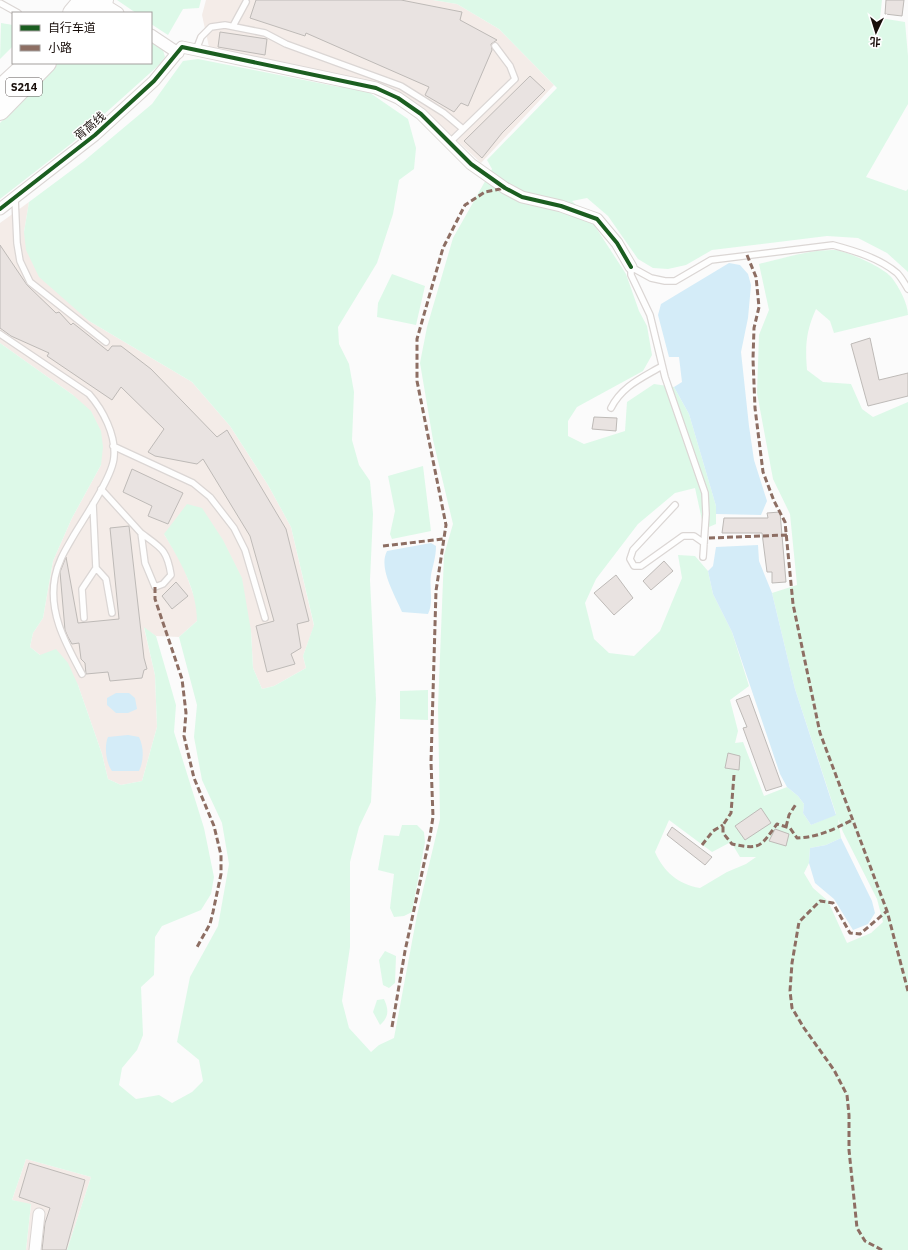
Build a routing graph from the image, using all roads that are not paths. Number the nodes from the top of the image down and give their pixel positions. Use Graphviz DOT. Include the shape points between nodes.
graph roads {
  1 [pos="83,0"];
  2 [pos="246,2"];
  3 [pos="0,3"];
  4 [pos="100,5"];
  5 [pos="16,12"];
  6 [pos="73,12"];
  7 [pos="116,12"];
  8 [pos="234,26"];
  9 [pos="152,36"];
  10 [pos="495,46"];
  11 [pos="180,50"];
  12 [pos="196,50"];
  13 [pos="27,64"];
  14 [pos="46,64"];
  15 [pos="0,89"];
  16 [pos="0,111"];
  17 [pos="463,129"];
  18 [pos="450,142"];
  19 [pos="15,197"];
  20 [pos="0,209"];
  21 [pos="632,267"];
  22 [pos="908,289"];
  23 [pos="0,334"];
  24 [pos="106,342"];
  25 [pos="662,366"];
  26 [pos="611,408"];
  27 [pos="113,446"];
  28 [pos="101,489"];
  29 [pos="93,502"];
  30 [pos="675,505"];
  31 [pos="141,533"];
  32 [pos="704,543"];
  33 [pos="703,557"];
  34 [pos="96,568"];
  35 [pos="112,613"];
  36 [pos="84,618"];
  37 [pos="264,618"];
  38 [pos="82,674"];
  39 [pos="39,1214"];
  40 [pos="35,1250"];
  1 -- 6 [label="main road"];
  2 -- 8 [label="lane"];
  3 -- 5 [label="lane"];
  4 -- 7 [label="street"];
  8 -- 12 [label="lane" via="211,27 200,37"];
  8 -- 17 [label="lane" via="265,33 286,44 401,86 444,113"];
  9 -- 11 [label="street"];
  10 -- 17 [label="lane" via="510,66 515,79"];
  11 -- 12 [label="street"];
  11 -- 19 [label="street, 胥高线" via="154,81 95,135"];
  12 -- 18 [label="street" via="376,88 398,98 421,114"];
  13 -- 15 [label="main road, S214"];
  14 -- 16 [label="main road, S214"];
  17 -- 18 [label="lane"];
  18 -- 21 [label="street" via="471,164 522,197 561,206 597,219 617,243"];
  19 -- 20 [label="street, 胥高线"];
  19 -- 24 [label="lane" via="16,243 20,261 30,282"];
  21 -- 22 [label="lane" via="651,278 676,281 711,260 833,245 879,262 898,274"];
  21 -- 25 [label="lane" via="631,274 650,315"];
  23 -- 27 [label="lane" via="89,394 99,407"];
  25 -- 26 [label="lane" via="617,396"];
  25 -- 32 [label="lane" via="705,493"];
  27 -- 28 [label="lane" via="114,459"];
  27 -- 37 [label="lane" via="193,483 210,497 234,528 245,550"];
  28 -- 29 [label="lane"];
  28 -- 31 [label="lane"];
  29 -- 34 [label="lane"];
  29 -- 38 [label="lane" via="61,556 55,578 54,601 57,621"];
  30 -- 32 [label="lane" via="633,550 630,559 634,566 641,566 683,536 694,536"];
  31 -- 31 [label="lane" via="145,563 155,587 163,584 171,575 169,562 164,549"];
  32 -- 33 [label="lane"];
  34 -- 35 [label="lane" via="106,580"];
  34 -- 36 [label="lane" via="82,589"];
  39 -- 40 [label="street"];
}
